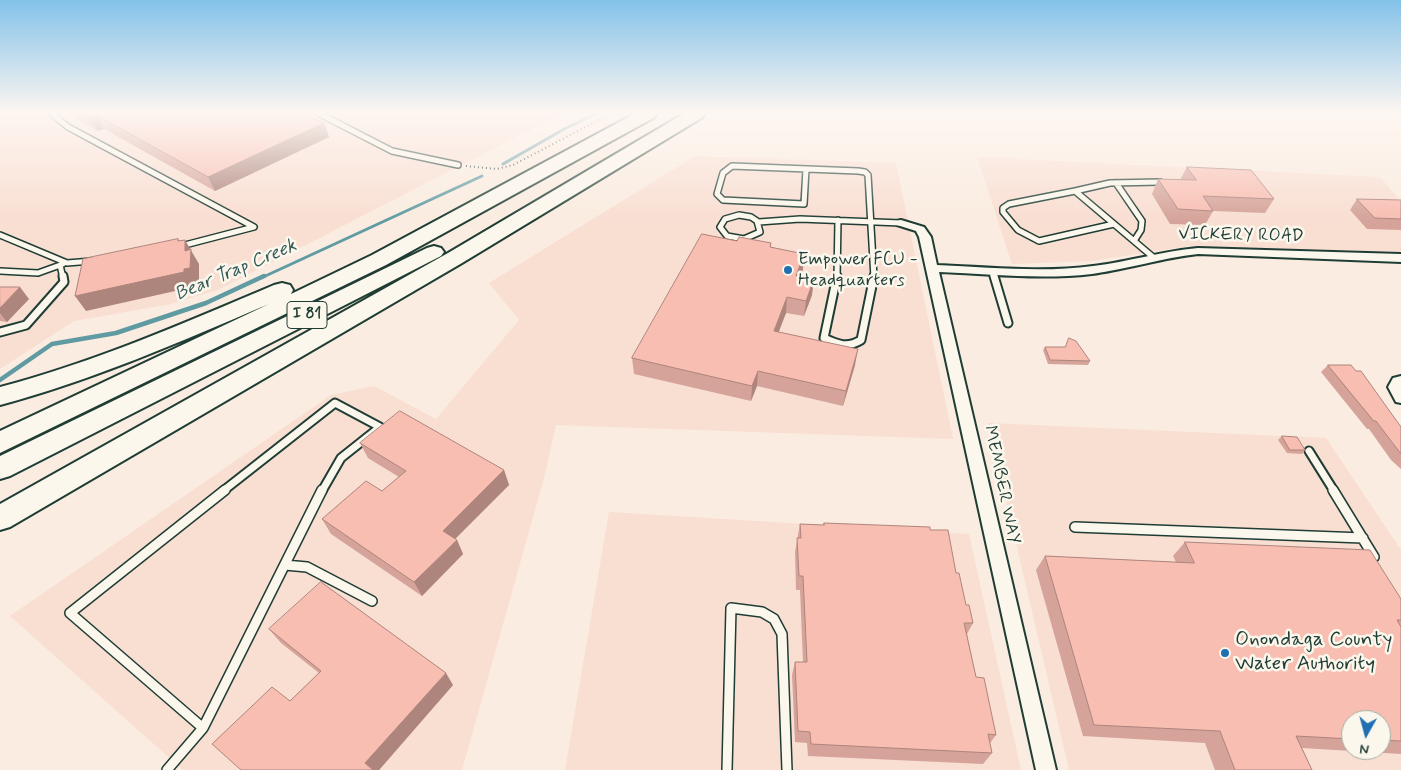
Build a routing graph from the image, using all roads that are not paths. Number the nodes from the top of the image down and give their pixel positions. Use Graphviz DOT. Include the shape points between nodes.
graph roads {
  1 [pos="109,149"];
  2 [pos="390,149"];
  3 [pos="583,149"];
  4 [pos="640,149"];
  5 [pos="615,164"];
  6 [pos="458,165"];
  7 [pos="806,169"];
  8 [pos="532,177"];
  9 [pos="1160,182"];
  10 [pos="1116,183"];
  11 [pos="1075,191"];
  12 [pos="804,204"];
  13 [pos="802,219"];
  14 [pos="838,220"];
  15 [pos="870,221"];
  16 [pos="759,222"];
  17 [pos="902,222"];
  18 [pos="1115,224"];
  19 [pos="0,235"];
  20 [pos="1134,241"];
  21 [pos="179,247"];
  22 [pos="1153,257"];
  23 [pos="1401,258"];
  24 [pos="103,260"];
  25 [pos="64,264"];
  26 [pos="932,268"];
  27 [pos="0,271"];
  28 [pos="992,271"];
  29 [pos="1008,323"];
  30 [pos="0,332"];
  31 [pos="0,396"];
  32 [pos="0,443"];
  33 [pos="1309,452"];
  34 [pos="0,468"];
  35 [pos="0,518"];
  36 [pos="1075,526"];
  37 [pos="1363,538"];
  38 [pos="1377,561"];
  39 [pos="286,565"];
  40 [pos="372,601"];
  41 [pos="203,728"];
  42 [pos="167,770"];
  43 [pos="727,770"];
  44 [pos="786,770"];
  45 [pos="1046,770"];
  1 -- 21 [label="lane" via="254,227"];
  2 -- 6 [label="lane"];
  3 -- 8 [label="highway, I 81"];
  4 -- 5 [label="highway, I 81"];
  5 -- 34 [label="highway, I 81"];
  5 -- 35 [label="highway"];
  7 -- 12 [label="lane"];
  7 -- 12 [label="lane" via="726,167 717,194 723,200"];
  7 -- 15 [label="lane" via="865,172 868,175"];
  8 -- 31 [label="highway" via="155,344 86,371"];
  8 -- 32 [label="highway, I 81" via="379,260"];
  9 -- 10 [label="lane"];
  10 -- 11 [label="lane"];
  10 -- 20 [label="lane" via="1142,221"];
  11 -- 18 [label="lane"];
  11 -- 18 [label="lane" via="1010,204 1003,208 1003,212 1008,221 1039,241"];
  12 -- 13 [label="lane"];
  13 -- 14 [label="lane"];
  13 -- 16 [label="lane"];
  14 -- 15 [label="lane"];
  14 -- 15 [label="lane" via="837,281 824,338 834,344 852,346 860,340 871,297 874,275"];
  15 -- 17 [label="lane"];
  16 -- 16 [label="lane" via="739,215 725,219 720,227 726,236 749,238 760,232"];
  17 -- 26 [label="street, MEMBER WAY" via="920,229"];
  18 -- 20 [label="lane"];
  19 -- 25 [label="lane"];
  20 -- 22 [label="lane"];
  22 -- 23 [label="street, VICKERY ROAD" via="1198,251"];
  22 -- 28 [label="street, VICKERY ROAD" via="1095,270"];
  24 -- 25 [label="lane"];
  25 -- 27 [label="lane" via="38,273"];
  25 -- 30 [label="lane" via="64,282 26,325"];
  26 -- 28 [label="street, VICKERY ROAD"];
  26 -- 45 [label="street, MEMBER WAY"];
  28 -- 29 [label="lane"];
  33 -- 37 [label="lane"];
  36 -- 37 [label="lane"];
  37 -- 38 [label="lane"];
  39 -- 40 [label="lane" via="308,567"];
  39 -- 41 [label="lane"];
  39 -- 41 [label="lane" via="333,469 341,458 380,427 336,403 70,613"];
  41 -- 42 [label="lane"];
  43 -- 44 [label="lane" via="731,608 762,612 774,619 782,634"];
}
